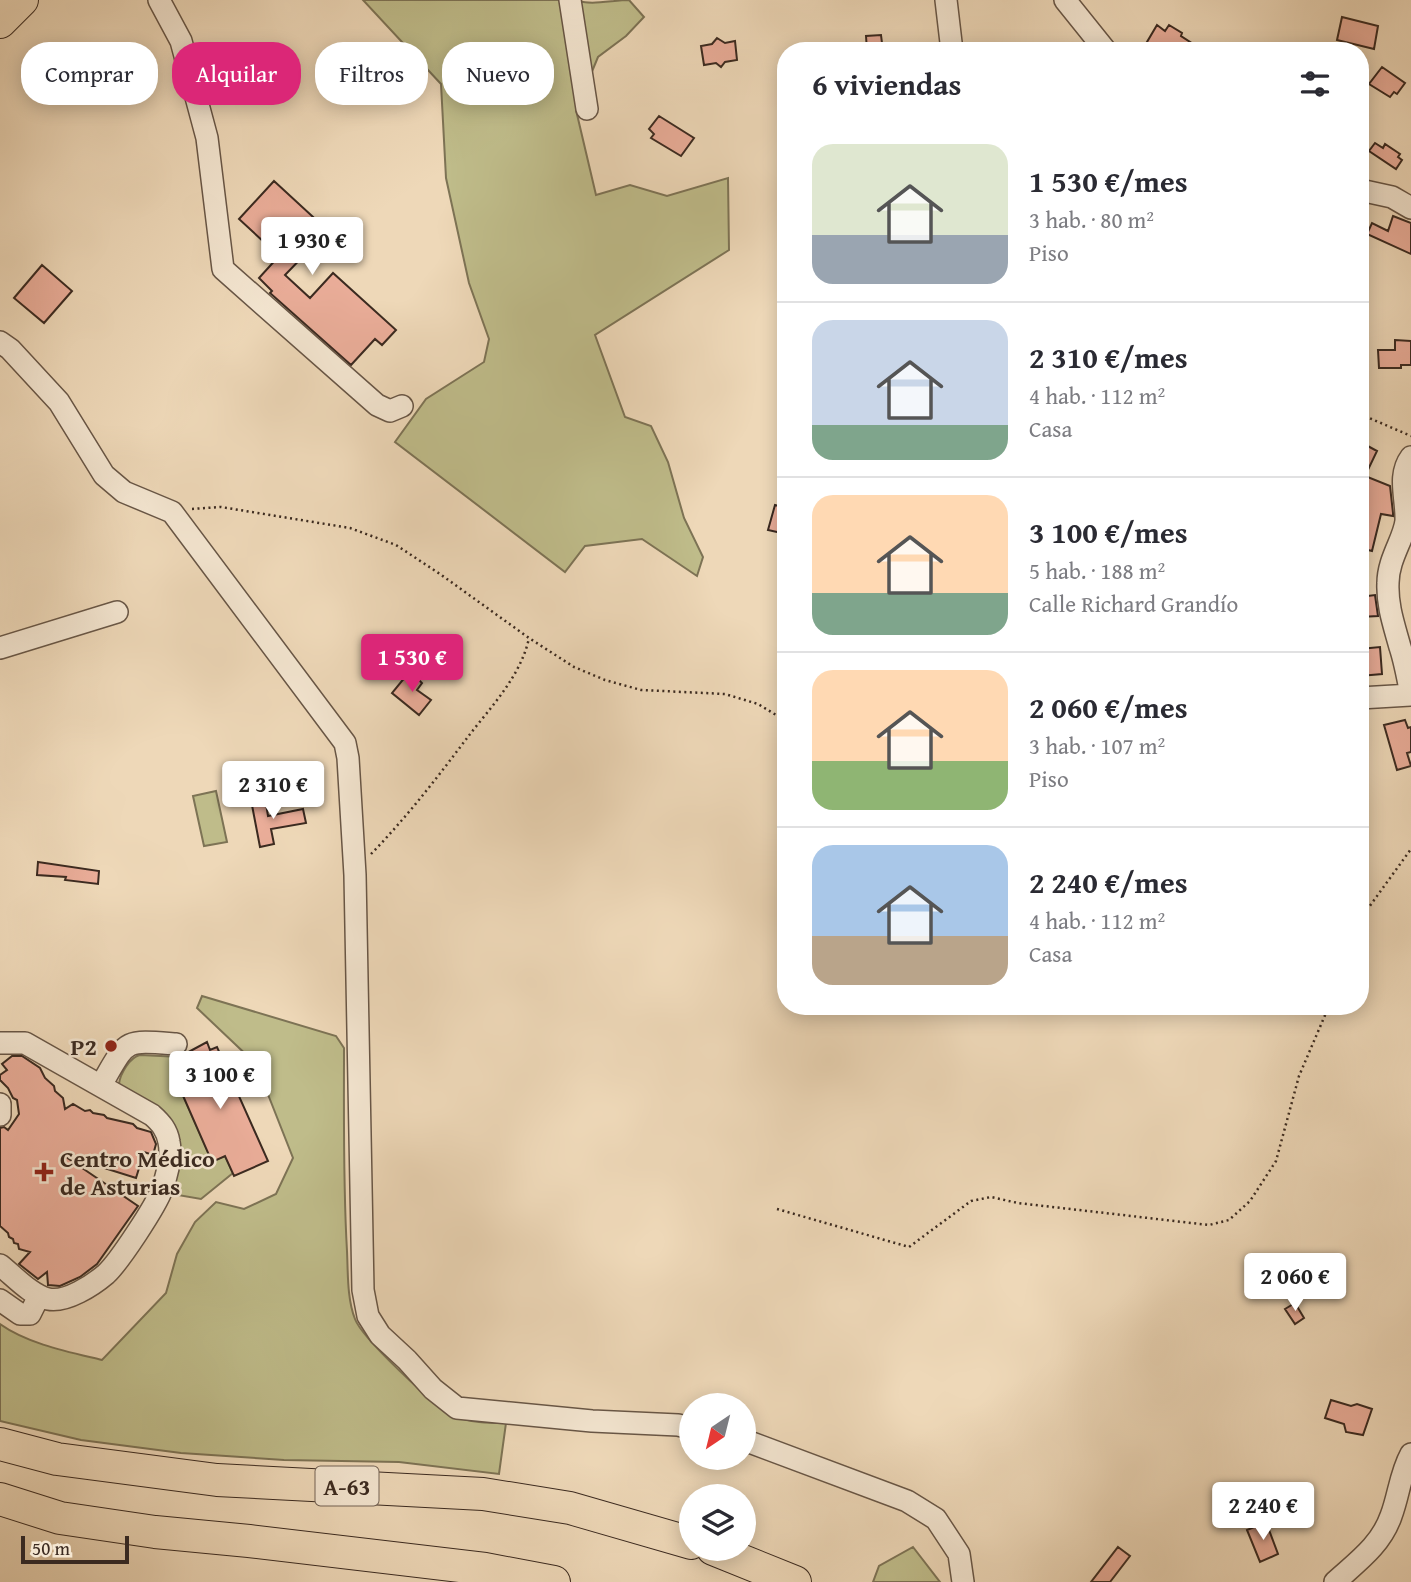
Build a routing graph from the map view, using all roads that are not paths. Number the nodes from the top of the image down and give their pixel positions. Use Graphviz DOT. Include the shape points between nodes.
graph roads {
  1 [pos="22,0"];
  2 [pos="159,0"];
  3 [pos="570,0"];
  4 [pos="946,0"];
  5 [pos="1065,0"];
  6 [pos="0,22"];
  7 [pos="951,42"];
  8 [pos="1099,42"];
  9 [pos="587,109"];
  10 [pos="1369,192"];
  11 [pos="1411,208"];
  12 [pos="0,342"];
  13 [pos="402,406"];
  14 [pos="1411,457"];
  15 [pos="1408,522"];
  16 [pos="117,612"];
  17 [pos="0,648"];
  18 [pos="1369,697"];
  19 [pos="0,1043"];
  20 [pos="176,1044"];
  21 [pos="101,1086"];
  22 [pos="0,1104"];
  23 [pos="0,1115"];
  24 [pos="0,1265"];
  25 [pos="36,1294"];
  26 [pos="0,1300"];
  27 [pos="679,1425"];
  28 [pos="0,1444"];
  29 [pos="756,1444"];
  30 [pos="1411,1454"];
  31 [pos="0,1499"];
  32 [pos="679,1540"];
  33 [pos="743,1561"];
  34 [pos="554,1582"];
  35 [pos="795,1582"];
  36 [pos="963,1582"];
  37 [pos="1335,1582"];
  1 -- 6 [label="highway"];
  2 -- 13 [label="street" via="181,41 207,138 223,269 377,405 390,411"];
  3 -- 9 [label="street"];
  4 -- 7 [label="street"];
  5 -- 8 [label="street"];
  10 -- 11 [label="street" via="1392,197"];
  12 -- 27 [label="street" via="59,402 104,475 124,492 172,512 345,743 355,874 363,1290 368,1316 380,1335 457,1408"];
  14 -- 15 [label="street" via="1403,480"];
  15 -- 18 [label="street" via="1392,558 1388,582 1389,612 1411,695"];
  16 -- 17 [label="street"];
  19 -- 21 [label="street" via="25,1043"];
  20 -- 21 [label="street" via="137,1041 126,1045"];
  21 -- 25 [label="street" via="163,1126 169,1164 162,1189 107,1273 58,1300"];
  22 -- 23 [label="street"];
  24 -- 25 [label="street"];
  25 -- 26 [label="street" via="30,1314 20,1314"];
  28 -- 32 [label="highway, A-63" via="57,1459 217,1480 484,1494 570,1508"];
  29 -- 36 [label="street" via="907,1501 936,1519 959,1554"];
  30 -- 37 [label="street" via="1381,1539"];
  31 -- 34 [label="highway" via="60,1518 485,1569"];
  33 -- 35 [label="highway"];
}
